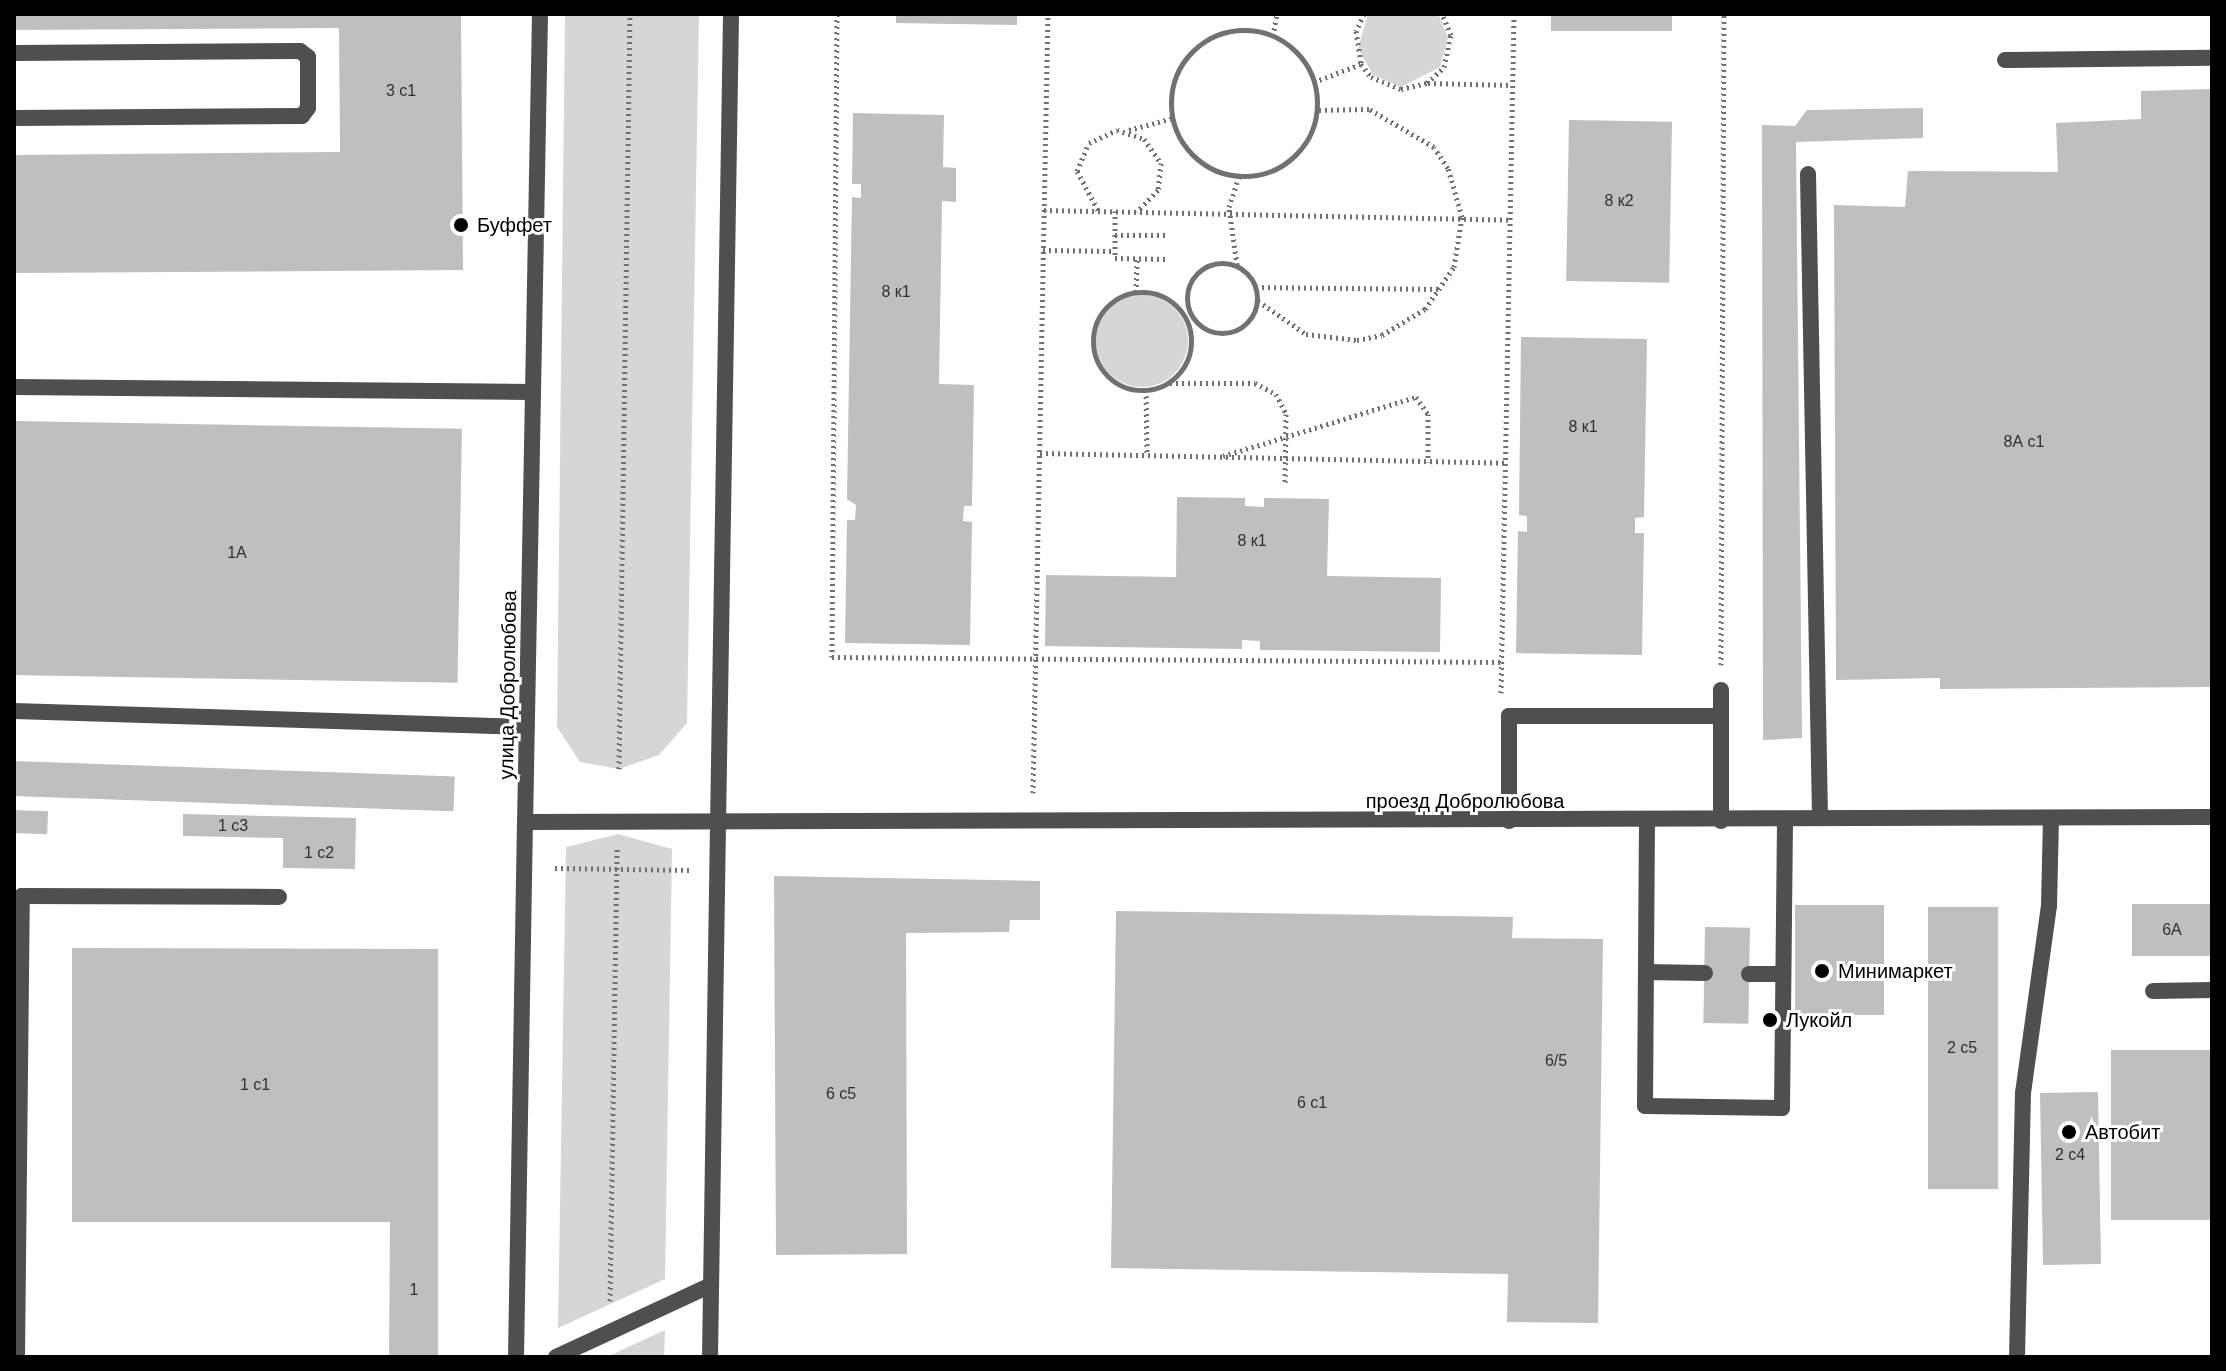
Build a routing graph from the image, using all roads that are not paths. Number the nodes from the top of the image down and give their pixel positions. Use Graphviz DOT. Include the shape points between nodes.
graph roads {
  1 [pos="540,14"];
  2 [pos="731,14"];
  3 [pos="14,53"];
  4 [pos="2212,58"];
  5 [pos="2005,60"];
  6 [pos="14,118"];
  7 [pos="1808,174"];
  8 [pos="14,387"];
  9 [pos="533,392"];
  10 [pos="1721,690"];
  11 [pos="14,711"];
  12 [pos="1721,716"];
  13 [pos="527,727"];
  14 [pos="2212,817"];
  15 [pos="1820,818"];
  16 [pos="2051,818"];
  17 [pos="1647,820"];
  18 [pos="1785,820"];
  19 [pos="1509,821"];
  20 [pos="1721,821"];
  21 [pos="525,822"];
  22 [pos="718,825"];
  23 [pos="279,897"];
  24 [pos="1646,972"];
  25 [pos="1705,973"];
  26 [pos="1749,974"];
  27 [pos="1783,974"];
  28 [pos="2212,990"];
  29 [pos="2153,991"];
  30 [pos="17,1064"];
  31 [pos="711,1285"];
  32 [pos="17,1357"];
  33 [pos="516,1357"];
  34 [pos="556,1357"];
  35 [pos="710,1357"];
  36 [pos="2017,1357"];
  1 -- 9 [label="street, улица Добролюбова"];
  2 -- 22 [label="street"];
  3 -- 6 [label="street" via="300,51 308,57 302,116"];
  4 -- 5 [label="street"];
  7 -- 15 [label="street"];
  8 -- 9 [label="street"];
  9 -- 13 [label="street, улица Добролюбова"];
  10 -- 12 [label="street"];
  11 -- 13 [label="street"];
  12 -- 19 [label="street" via="1509,716"];
  12 -- 20 [label="street"];
  13 -- 21 [label="street, улица Добролюбова"];
  14 -- 16 [label="street, проезд Добролюбова"];
  15 -- 16 [label="street, проезд Добролюбова"];
  15 -- 18 [label="street, проезд Добролюбова"];
  16 -- 36 [label="street" via="2049,906 2023,1093"];
  17 -- 19 [label="street, проезд Добролюбова"];
  17 -- 20 [label="street, проезд Добролюбова"];
  17 -- 24 [label="street"];
  18 -- 20 [label="street, проезд Добролюбова"];
  18 -- 27 [label="street"];
  19 -- 22 [label="street, проезд Добролюбова"];
  21 -- 22 [label="street, проезд Добролюбова"];
  21 -- 33 [label="street, улица Добролюбова"];
  22 -- 31 [label="street"];
  23 -- 30 [label="street" via="22,896"];
  24 -- 25 [label="street"];
  24 -- 27 [label="street" via="1645,1106 1782,1108"];
  26 -- 27 [label="street"];
  28 -- 29 [label="street"];
  30 -- 32 [label="street"];
  31 -- 34 [label="street"];
  31 -- 35 [label="street"];
}
